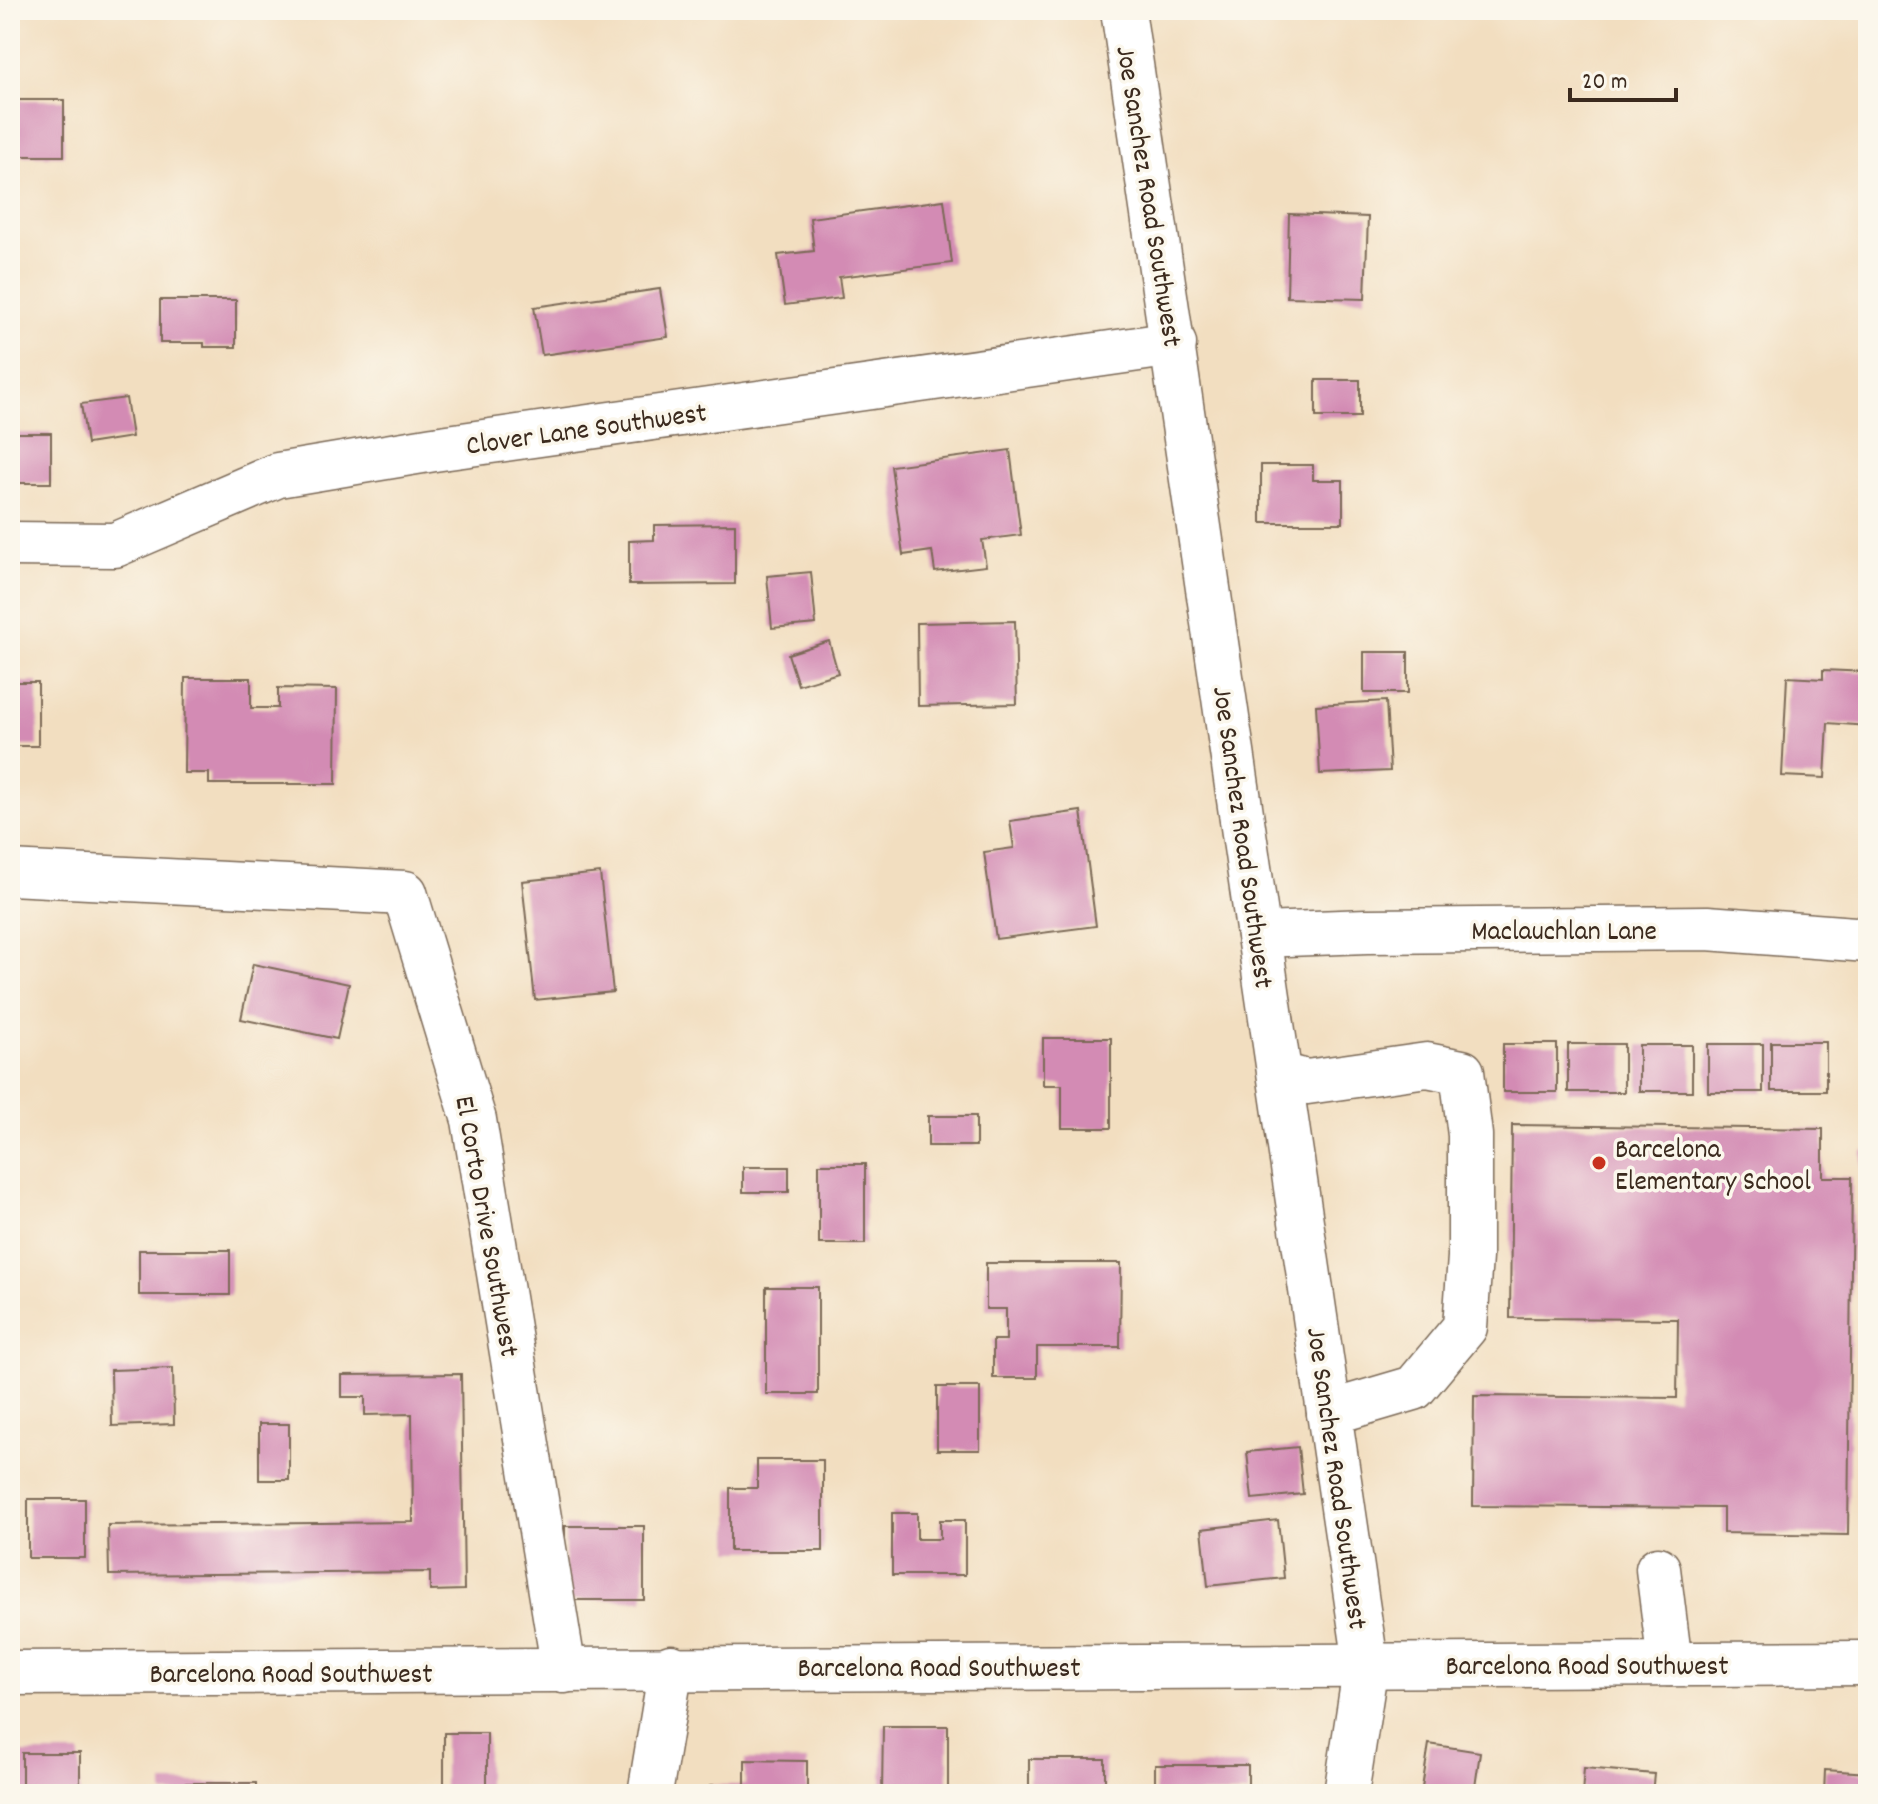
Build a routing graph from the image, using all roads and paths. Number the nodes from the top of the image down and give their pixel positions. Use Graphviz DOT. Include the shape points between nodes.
graph roads {
  1 [pos="1123,10"];
  2 [pos="1174,344"];
  3 [pos="10,544"];
  4 [pos="10,873"];
  5 [pos="1259,935"];
  6 [pos="1868,940"];
  7 [pos="1280,1075"];
  8 [pos="1329,1413"];
  9 [pos="1658,1569"];
  10 [pos="1868,1663"];
  11 [pos="1366,1664"];
  12 [pos="1670,1664"];
  13 [pos="671,1667"];
  14 [pos="564,1671"];
  15 [pos="10,1673"];
  16 [pos="650,1794"];
  17 [pos="1346,1794"];
  1 -- 2 [label="street, Joe Sanchez Road Southwest"];
  2 -- 3 [label="street, Clover Lane Southwest" via="278,475 115,545"];
  2 -- 5 [label="street, Joe Sanchez Road Southwest"];
  4 -- 14 [label="street, El Corto Drive Southwest" via="405,893 474,1120"];
  5 -- 6 [label="street, Maclauchlan Lane" via="1707,928"];
  5 -- 7 [label="street, Joe Sanchez Road Southwest"];
  7 -- 8 [label="street, Joe Sanchez Road Southwest"];
  7 -- 8 [label="street" via="1307,1082 1427,1065 1462,1072 1470,1135 1465,1327 1414,1388"];
  8 -- 11 [label="street, Joe Sanchez Road Southwest"];
  9 -- 12 [label="street"];
  10 -- 12 [label="street, Barcelona Road Southwest"];
  11 -- 12 [label="street, Barcelona Road Southwest"];
  11 -- 13 [label="street, Barcelona Road Southwest"];
  11 -- 17 [label="street, Joe Sanchez Road Southwest"];
  13 -- 14 [label="street, Barcelona Road Southwest"];
  13 -- 16 [label="street"];
  14 -- 15 [label="street, Barcelona Road Southwest"];
}
